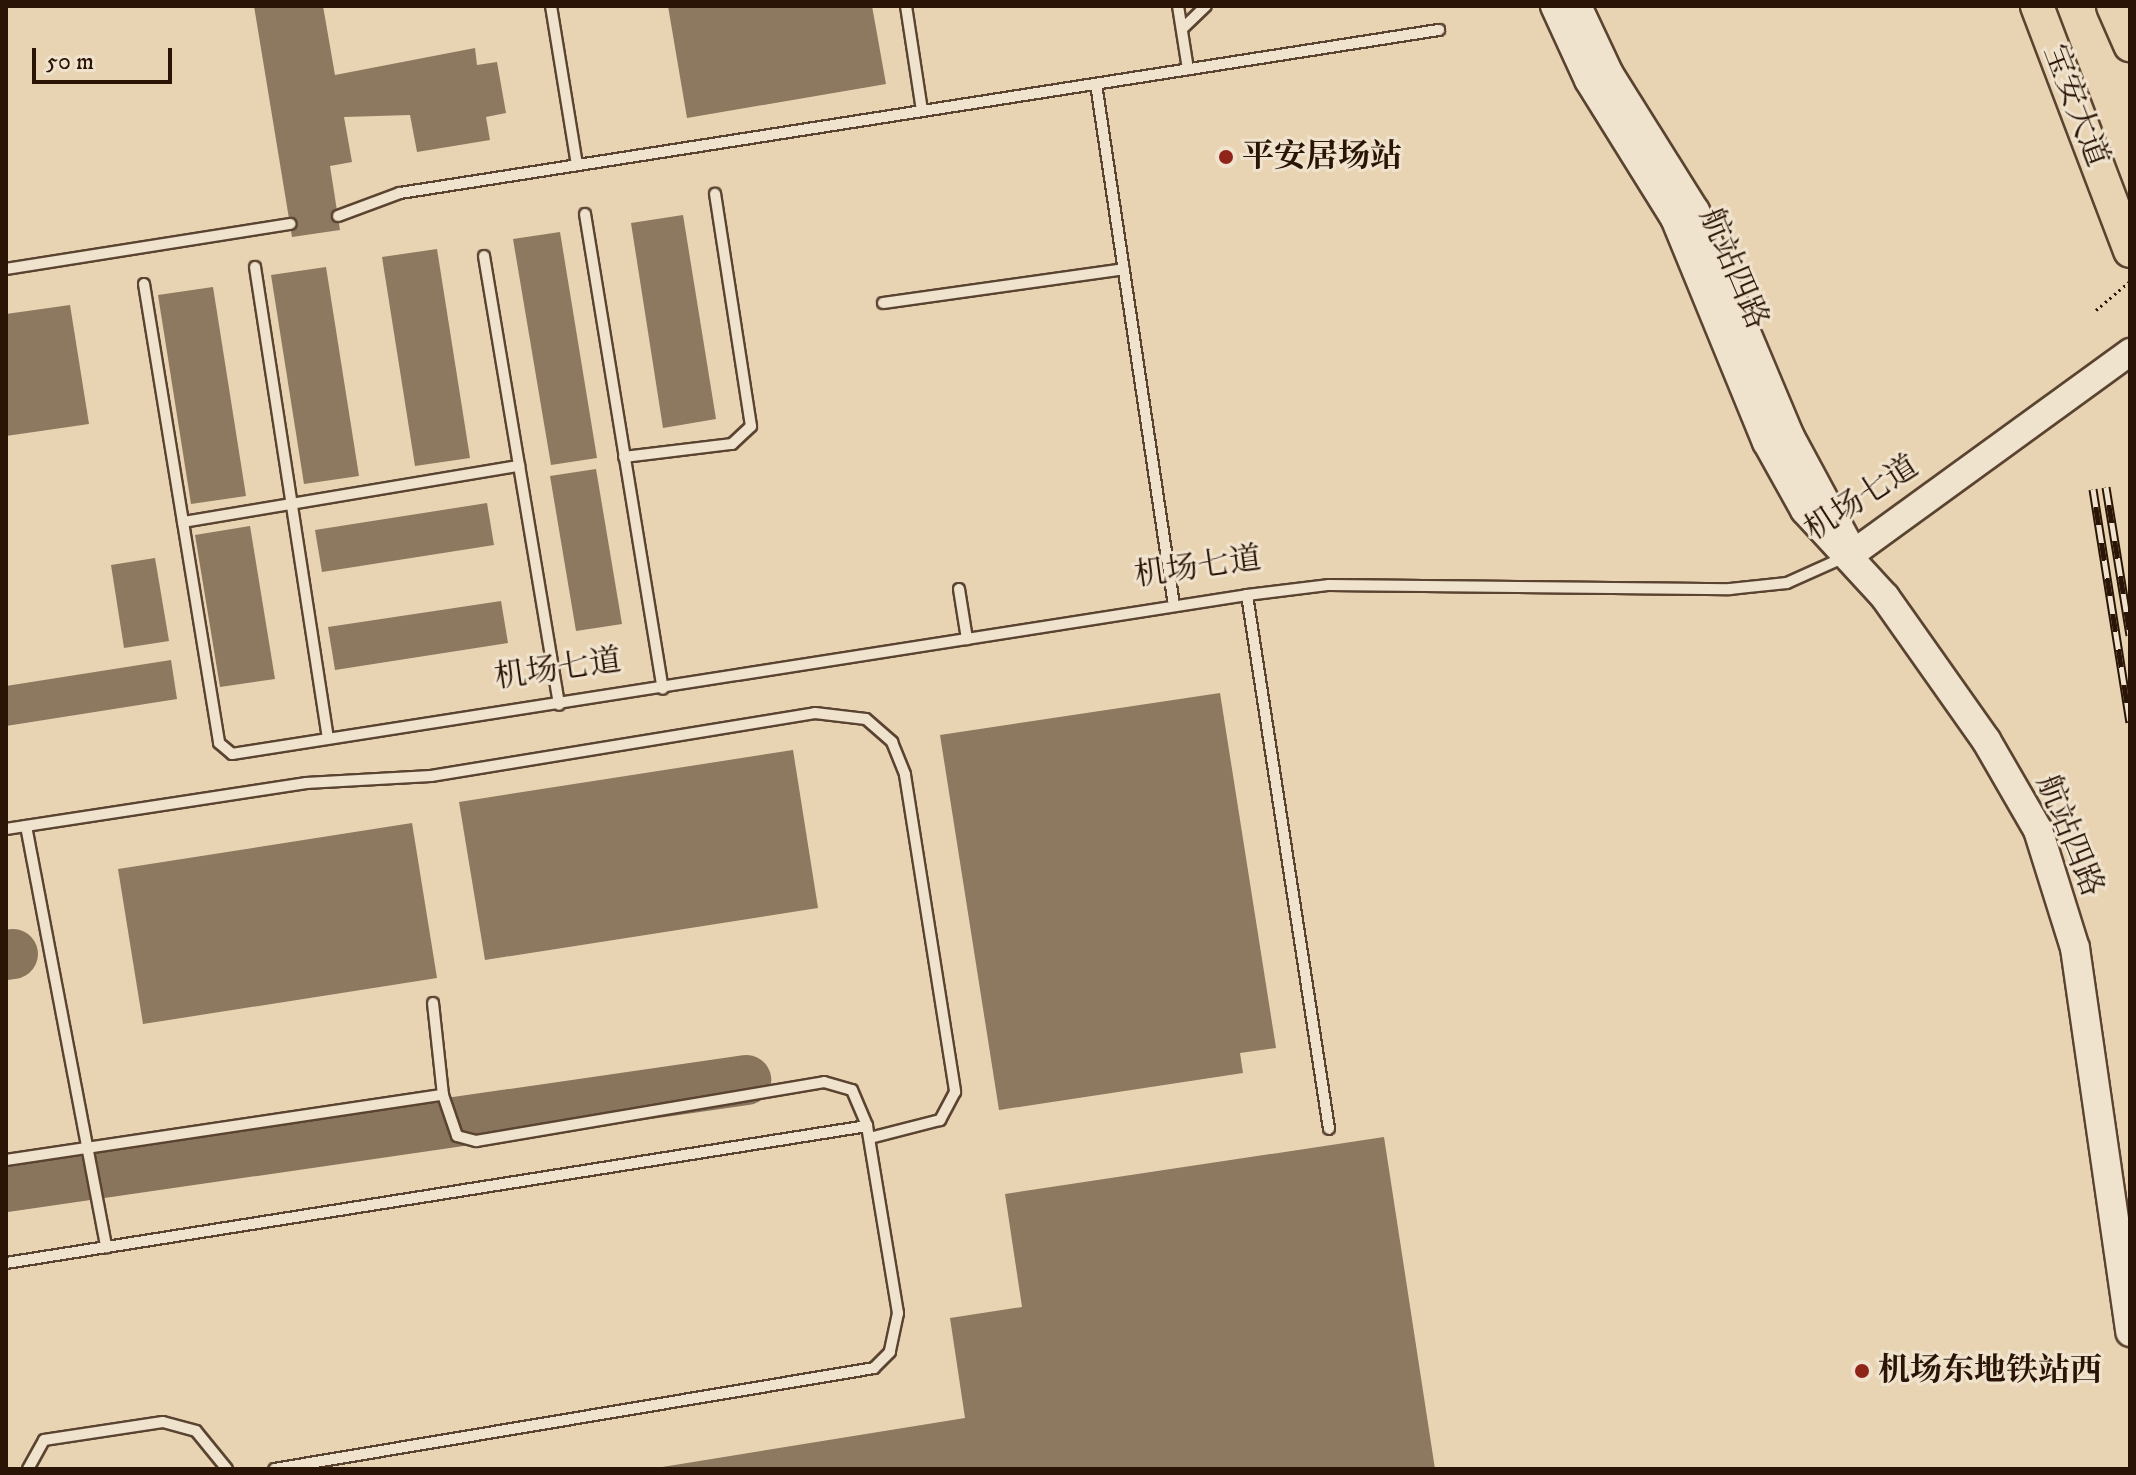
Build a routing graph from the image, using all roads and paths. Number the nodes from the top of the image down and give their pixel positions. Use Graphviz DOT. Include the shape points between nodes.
graph roads {
  1 [pos="551,6"];
  2 [pos="906,6"];
  3 [pos="1178,6"];
  4 [pos="1206,6"];
  5 [pos="1555,6"];
  6 [pos="1577,6"];
  7 [pos="2037,6"];
  8 [pos="2113,6"];
  9 [pos="2122,6"];
  10 [pos="1182,29"];
  11 [pos="1439,30"];
  12 [pos="2130,34"];
  13 [pos="2130,45"];
  14 [pos="1188,69"];
  15 [pos="1096,84"];
  16 [pos="922,111"];
  17 [pos="577,165"];
  18 [pos="715,194"];
  19 [pos="585,214"];
  20 [pos="338,216"];
  21 [pos="290,224"];
  22 [pos="2130,251"];
  23 [pos="484,256"];
  24 [pos="255,267"];
  25 [pos="6,269"];
  26 [pos="1124,269"];
  27 [pos="2130,281"];
  28 [pos="144,284"];
  29 [pos="883,303"];
  30 [pos="2096,310"];
  31 [pos="2130,352"];
  32 [pos="624,457"];
  33 [pos="519,466"];
  34 [pos="292,503"];
  35 [pos="183,522"];
  36 [pos="1852,554"];
  37 [pos="959,589"];
  38 [pos="1247,595"];
  39 [pos="1174,605"];
  40 [pos="967,639"];
  41 [pos="663,689"];
  42 [pos="559,705"];
  43 [pos="328,738"];
  44 [pos="26,826"];
  45 [pos="6,829"];
  46 [pos="433,1003"];
  47 [pos="443,1095"];
  48 [pos="867,1126"];
  49 [pos="1329,1129"];
  50 [pos="870,1138"];
  51 [pos="88,1148"];
  52 [pos="6,1160"];
  53 [pos="106,1247"];
  54 [pos="6,1263"];
  55 [pos="2130,1332"];
  56 [pos="28,1469"];
  57 [pos="227,1469"];
  58 [pos="274,1469"];
  1 -- 17 [label="lane"];
  2 -- 16 [label="lane"];
  3 -- 10 [label="lane"];
  4 -- 10 [label="lane"];
  5 -- 36 [label="main road, 航站四路" via="1589,80 1702,273 1767,442 1805,510"];
  6 -- 36 [label="main road, 航站四路" via="1609,74 1695,211 1789,435"];
  7 -- 22 [label="main road, 宝安大道"];
  8 -- 13 [label="main road"];
  9 -- 12 [label="main road"];
  10 -- 14 [label="lane"];
  11 -- 14 [label="lane"];
  14 -- 15 [label="lane"];
  15 -- 16 [label="lane"];
  15 -- 26 [label="lane"];
  16 -- 17 [label="lane"];
  17 -- 20 [label="lane" via="400,193"];
  18 -- 32 [label="lane" via="751,426 732,444"];
  19 -- 32 [label="lane"];
  21 -- 25 [label="lane"];
  23 -- 33 [label="lane"];
  24 -- 34 [label="lane"];
  26 -- 29 [label="lane"];
  26 -- 39 [label="lane"];
  27 -- 30 [label="path"];
  28 -- 35 [label="lane"];
  31 -- 36 [label="street, 机场七道"];
  32 -- 41 [label="lane"];
  33 -- 34 [label="lane"];
  33 -- 42 [label="lane"];
  34 -- 35 [label="lane"];
  34 -- 43 [label="lane"];
  35 -- 43 [label="lane, 机场七道" via="219,743 232,754"];
  36 -- 38 [label="lane, 机场七道" via="1787,583 1755,588 1329,585"];
  36 -- 55 [label="main road, 航站四路" via="1986,740 2038,830 2075,948"];
  37 -- 40 [label="lane"];
  38 -- 39 [label="lane, 机场七道"];
  38 -- 49 [label="lane"];
  39 -- 40 [label="lane, 机场七道"];
  40 -- 41 [label="lane, 机场七道"];
  41 -- 42 [label="lane, 机场七道"];
  42 -- 43 [label="lane, 机场七道"];
  44 -- 45 [label="lane"];
  44 -- 50 [label="lane" via="306,783 431,776 815,713 866,719 892,742 905,775 955,1092 940,1120"];
  44 -- 51 [label="lane"];
  46 -- 47 [label="lane"];
  47 -- 48 [label="lane" via="457,1136 476,1141 824,1082 852,1090"];
  47 -- 51 [label="lane"];
  48 -- 50 [label="lane"];
  48 -- 53 [label="lane"];
  50 -- 58 [label="lane" via="898,1325 890,1352 874,1368"];
  51 -- 52 [label="lane"];
  51 -- 53 [label="lane"];
  53 -- 54 [label="lane"];
  56 -- 57 [label="lane" via="44,1440 163,1422 196,1431"];
}
